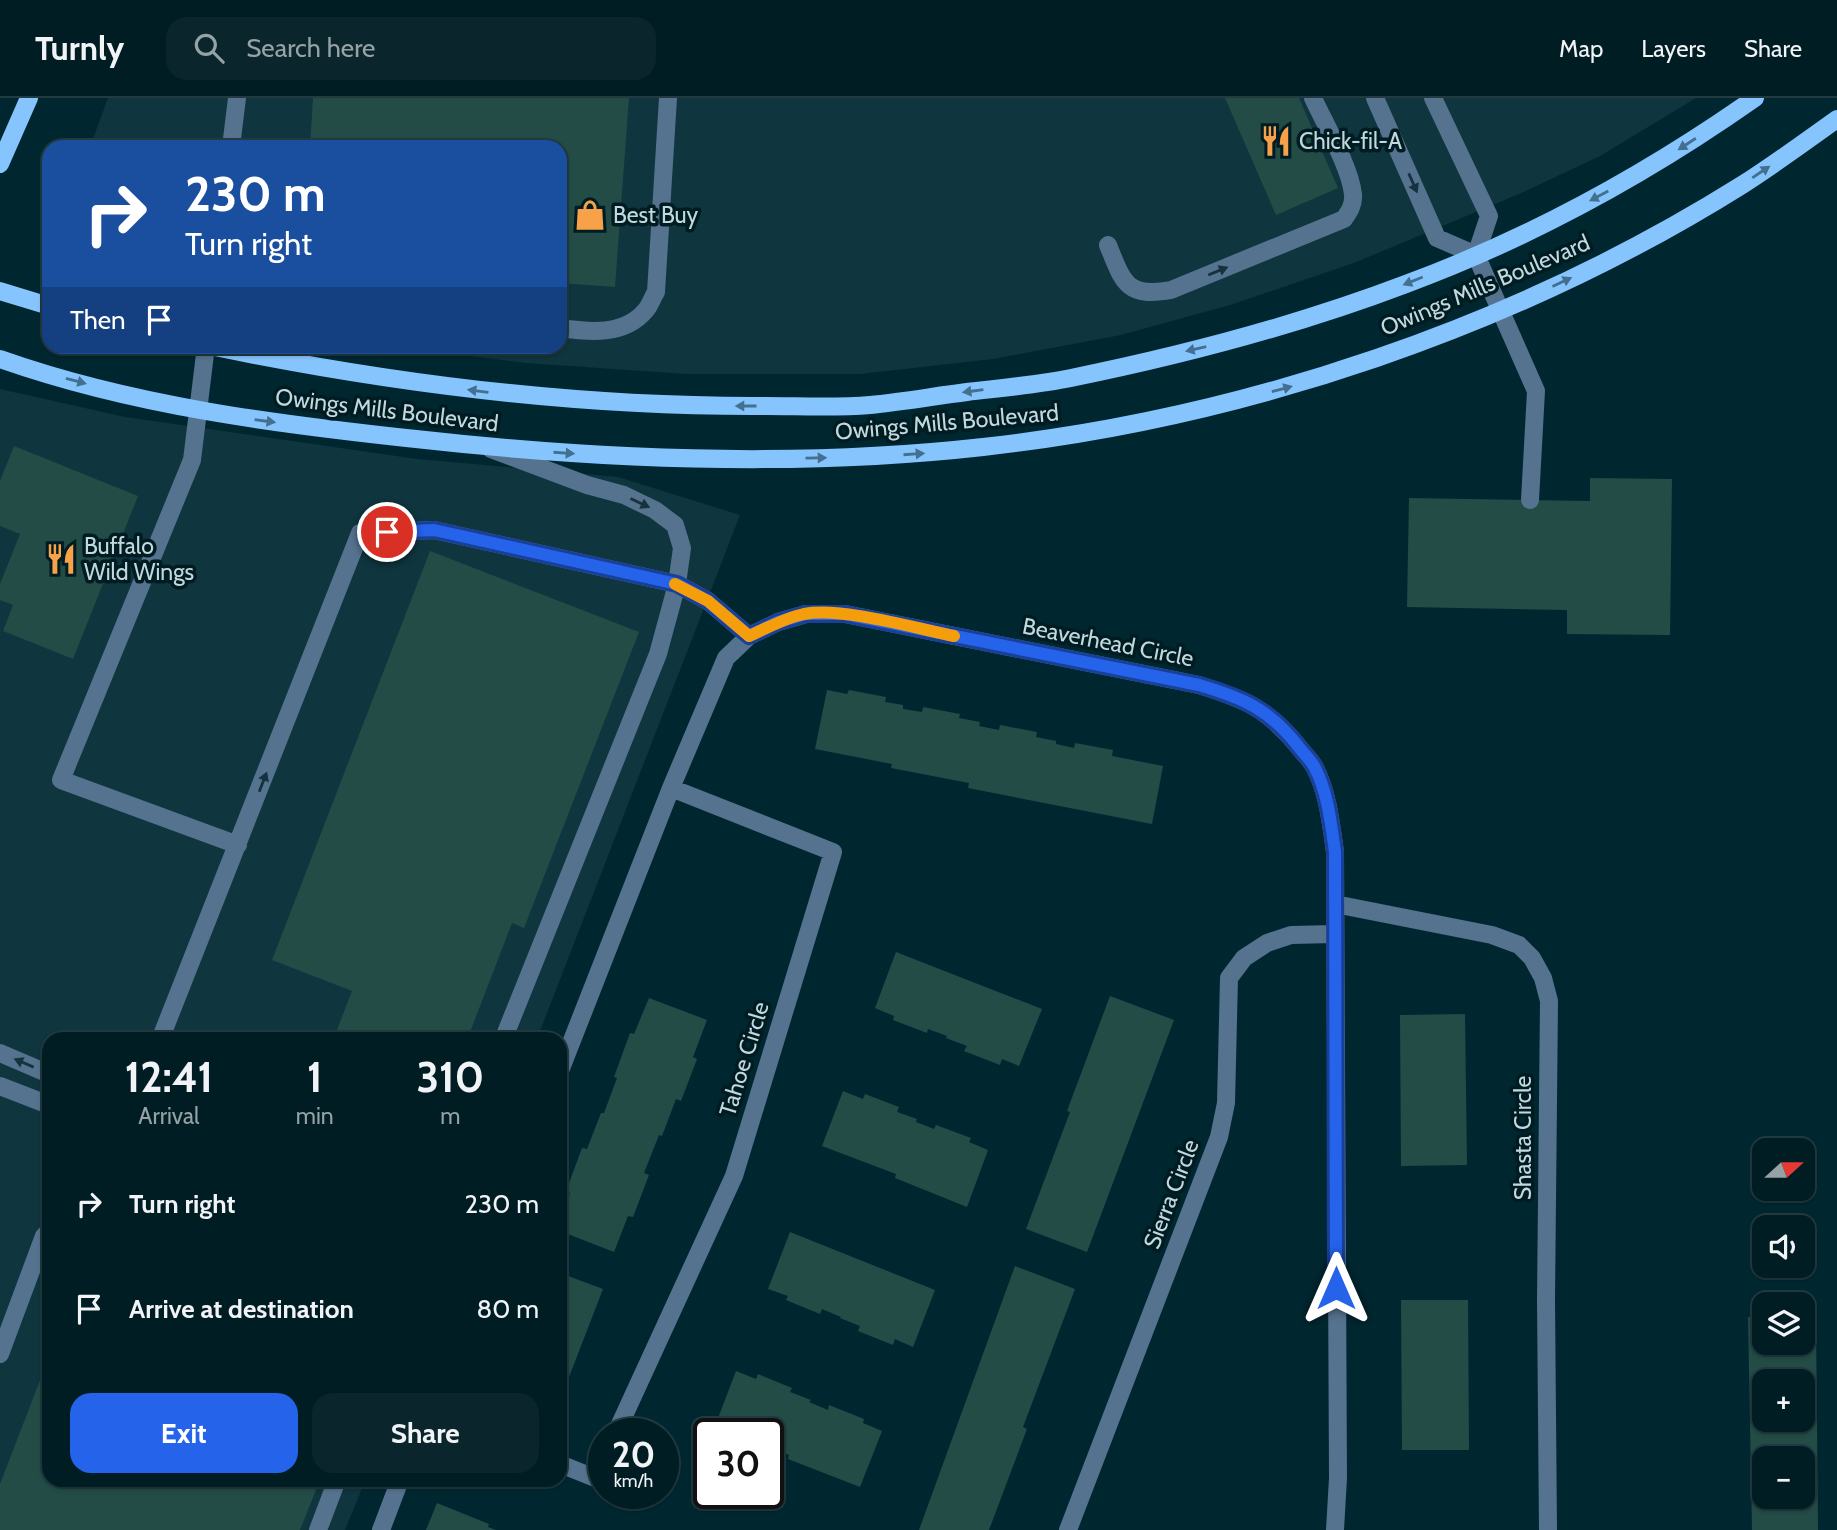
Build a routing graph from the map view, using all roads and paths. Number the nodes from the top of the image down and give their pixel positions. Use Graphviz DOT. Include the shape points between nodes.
graph roads {
  1 [pos="29,98"];
  2 [pos="237,98"];
  3 [pos="668,98"];
  4 [pos="1313,98"];
  5 [pos="1375,98"];
  6 [pos="1433,98"];
  7 [pos="1755,98"];
  8 [pos="1837,119"];
  9 [pos="232,140"];
  10 [pos="0,164"];
  11 [pos="1108,245"];
  12 [pos="1476,255"];
  13 [pos="0,291"];
  14 [pos="41,304"];
  15 [pos="1500,309"];
  16 [pos="567,329"];
  17 [pos="207,354"];
  18 [pos="250,354"];
  19 [pos="5,361"];
  20 [pos="198,409"];
  21 [pos="484,447"];
  22 [pos="1530,500"];
  23 [pos="677,584"];
  24 [pos="749,636"];
  25 [pos="671,789"];
  26 [pos="238,845"];
  27 [pos="1335,904"];
  28 [pos="1334,934"];
  29 [pos="163,1032"];
  30 [pos="506,1032"];
  31 [pos="0,1053"];
  32 [pos="567,1053"];
  33 [pos="42,1071"];
  34 [pos="0,1086"];
  35 [pos="42,1102"];
  36 [pos="42,1241"];
  37 [pos="0,1354"];
  38 [pos="623,1418"];
  39 [pos="567,1467"];
  40 [pos="588,1475"];
  41 [pos="334,1487"];
  42 [pos="397,1487"];
  43 [pos="318,1530"];
  44 [pos="381,1530"];
  45 [pos="1068,1530"];
  46 [pos="1335,1530"];
  47 [pos="1548,1530"];
  1 -- 10 [label="main road"];
  2 -- 9 [label="street"];
  3 -- 16 [label="street" via="656,292 645,311 631,322 610,330"];
  11 -- 4 [label="street, one-way" via="1121,278 1150,294 1171,290 1344,219 1353,196 1348,175"];
  5 -- 12 [label="street, one-way" via="1437,238"];
  6 -- 12 [label="street" via="1489,216"];
  7 -- 12 [label="main road, Owings Mills Boulevard, one-way" via="1602,195"];
  15 -- 8 [label="main road, Owings Mills Boulevard, one-way" via="1684,218 1740,186"];
  12 -- 15 [label="street"];
  12 -- 18 [label="main road, Owings Mills Boulevard, one-way" via="1384,292 1232,340 1068,379 869,405 663,405 546,398 362,375"];
  13 -- 14 [label="main road"];
  21 -- 15 [label="main road, Owings Mills Boulevard, one-way" via="737,459 922,453 1031,441 1180,414 1296,385"];
  15 -- 22 [label="street" via="1536,391"];
  17 -- 20 [label="street"];
  19 -- 20 [label="main road, Owings Mills Boulevard, one-way"];
  20 -- 21 [label="main road, Owings Mills Boulevard, one-way"];
  20 -- 26 [label="street" via="192,460 61,780"];
  21 -- 23 [label="street, one-way" via="656,510 675,525 682,548"];
  23 -- 24 [label="street" via="708,601"];
  26 -- 23 [label="street, one-way" via="360,533 434,530"];
  23 -- 30 [label="street" via="658,654"];
  24 -- 25 [label="street, Beaverhead Circle" via="726,658"];
  24 -- 27 [label="street, Beaverhead Circle" via="806,614 845,614 1233,695 1264,711 1315,767 1329,807"];
  25 -- 32 [label="street, Beaverhead Circle"];
  25 -- 38 [label="street, Tahoe Circle" via="833,852 734,1176"];
  26 -- 29 [label="street"];
  27 -- 28 [label="street, Beaverhead Circle"];
  27 -- 47 [label="street, Shasta Circle" via="1492,935 1519,945 1543,978 1549,1001"];
  28 -- 45 [label="street, Sierra Circle" via="1291,935 1267,943 1244,958 1230,978 1226,1103 1219,1137"];
  28 -- 46 [label="street, Beaverhead Circle"];
  33 -- 31 [label="street, one-way"];
  34 -- 35 [label="street"];
  36 -- 37 [label="street"];
  39 -- 40 [label="street"];
  41 -- 43 [label="street"];
  42 -- 44 [label="street"];
}
